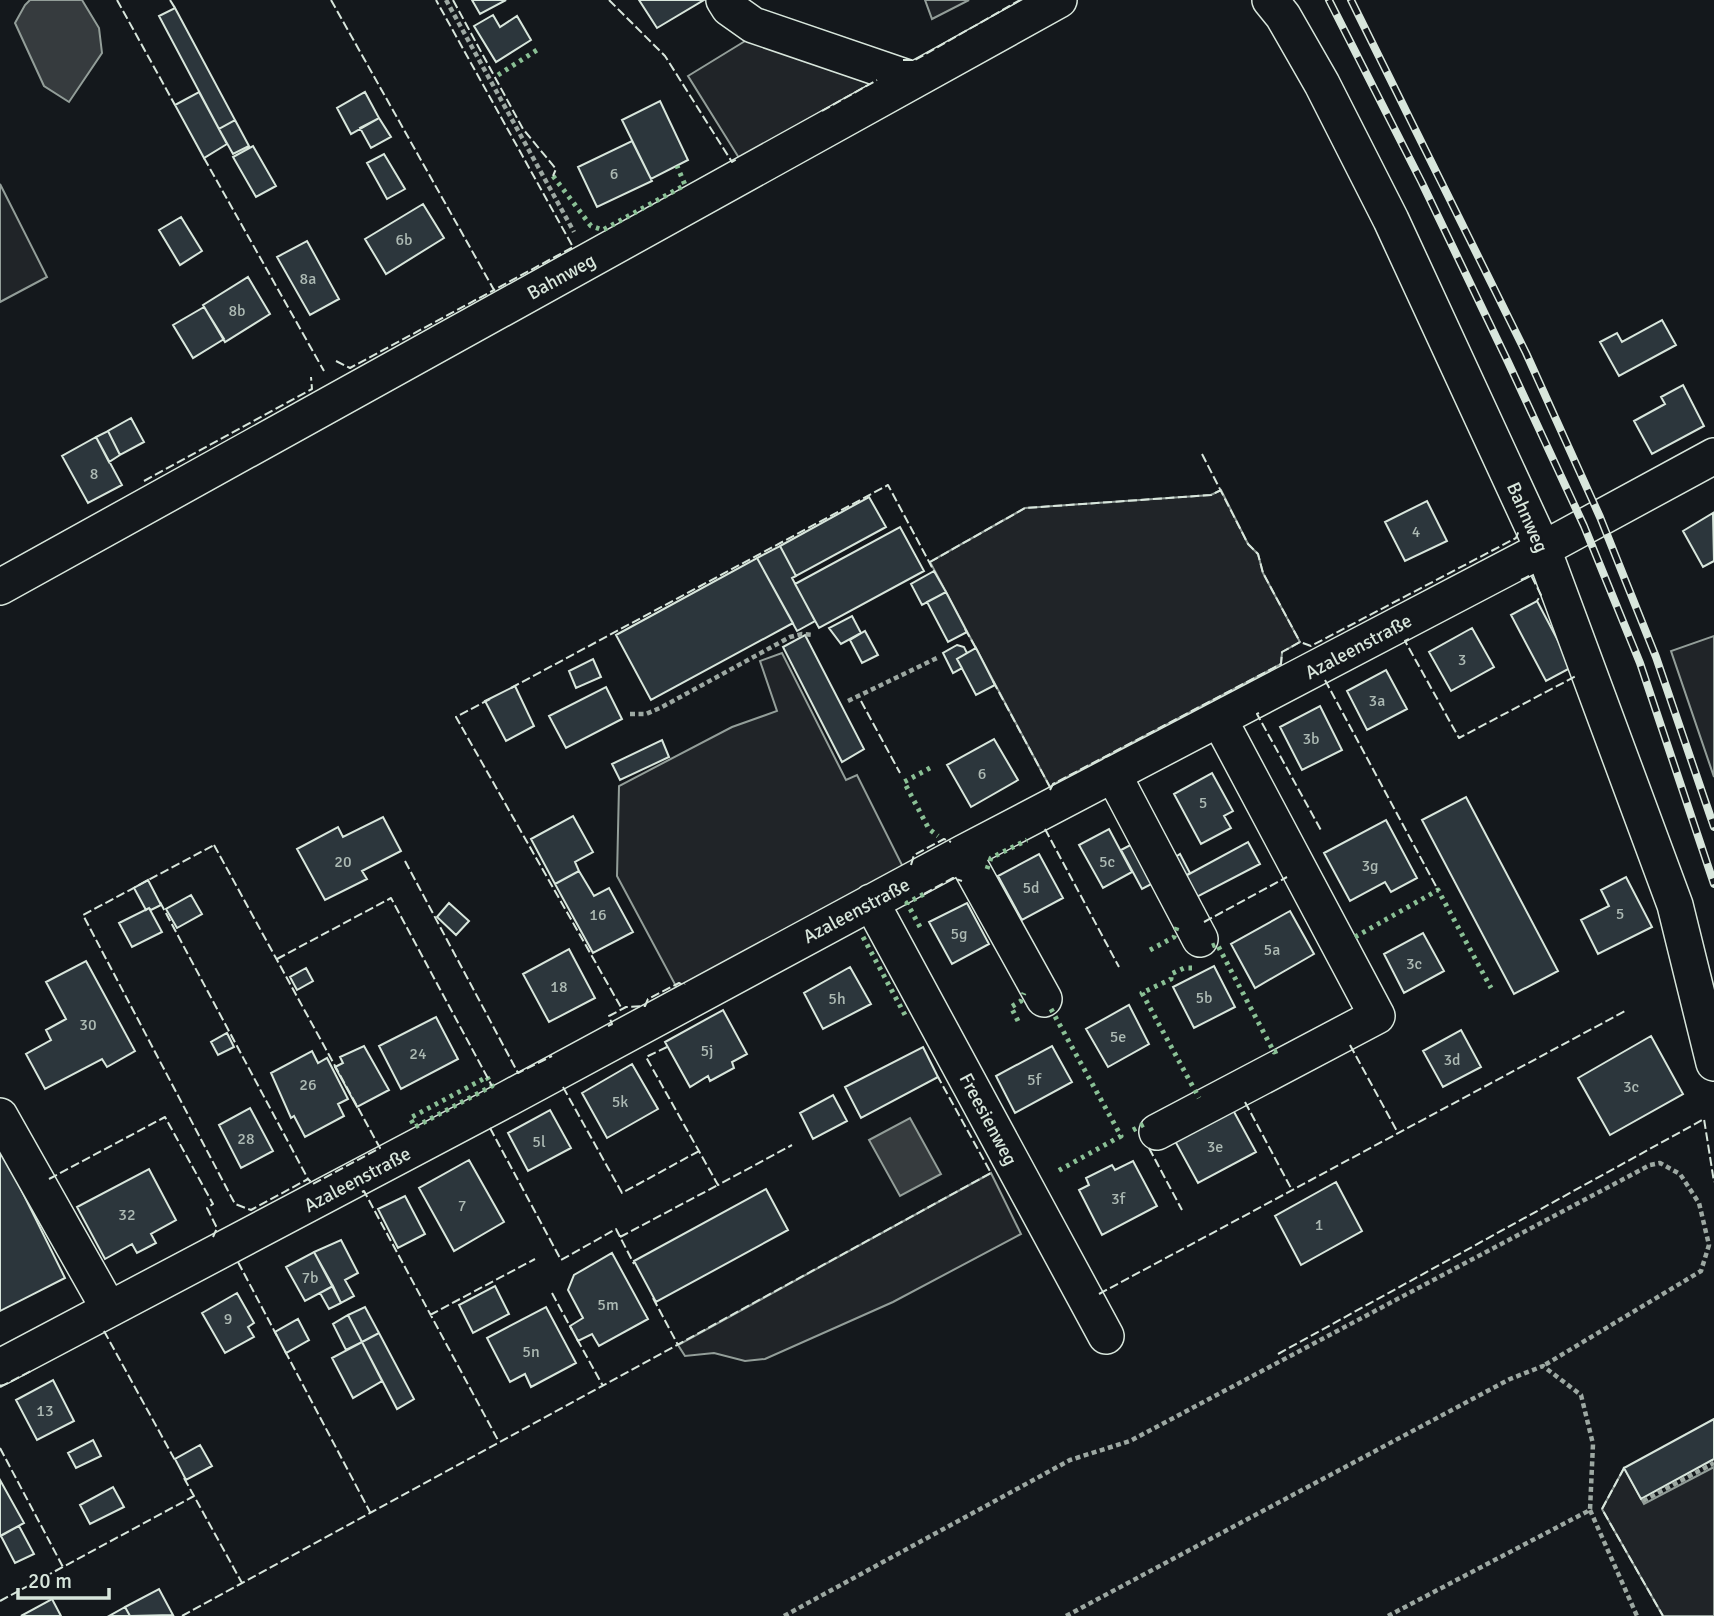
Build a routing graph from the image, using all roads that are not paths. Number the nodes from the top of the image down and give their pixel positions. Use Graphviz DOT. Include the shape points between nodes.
graph roads {
  1 [pos="724,0"];
  2 [pos="1059,0"];
  3 [pos="1270,0"];
  4 [pos="915,80"];
  5 [pos="1714,456"];
  6 [pos="1543,549"];
  7 [pos="0,587"];
  8 [pos="1219,719"];
  9 [pos="1113,774"];
  10 [pos="963,853"];
  11 [pos="871,902"];
  12 [pos="1200,939"];
  13 [pos="1044,999"];
  14 [pos="1714,1063"];
  15 [pos="0,1116"];
  16 [pos="1157,1132"];
  17 [pos="109,1310"];
  18 [pos="1106,1336"];
  19 [pos="0,1367"];
  1 -- 4 [label="street" via="753,25"];
  2 -- 4 [label="street, Bahnweg"];
  3 -- 6 [label="street, Bahnweg" via="1322,84 1391,220"];
  4 -- 7 [label="street, Bahnweg"];
  5 -- 6 [label="street, Azaleenstraße"];
  6 -- 8 [label="street, Azaleenstraße"];
  6 -- 14 [label="street, Bahnweg" via="1675,905"];
  8 -- 9 [label="street, Azaleenstraße"];
  8 -- 16 [label="street" via="1377,1016"];
  9 -- 10 [label="street, Azaleenstraße"];
  9 -- 12 [label="street"];
  10 -- 11 [label="street, Azaleenstraße"];
  10 -- 13 [label="street"];
  11 -- 17 [label="street, Azaleenstraße"];
  11 -- 18 [label="street, Freesienweg"];
  15 -- 17 [label="street"];
  17 -- 19 [label="street, Azaleenstraße"];
}
